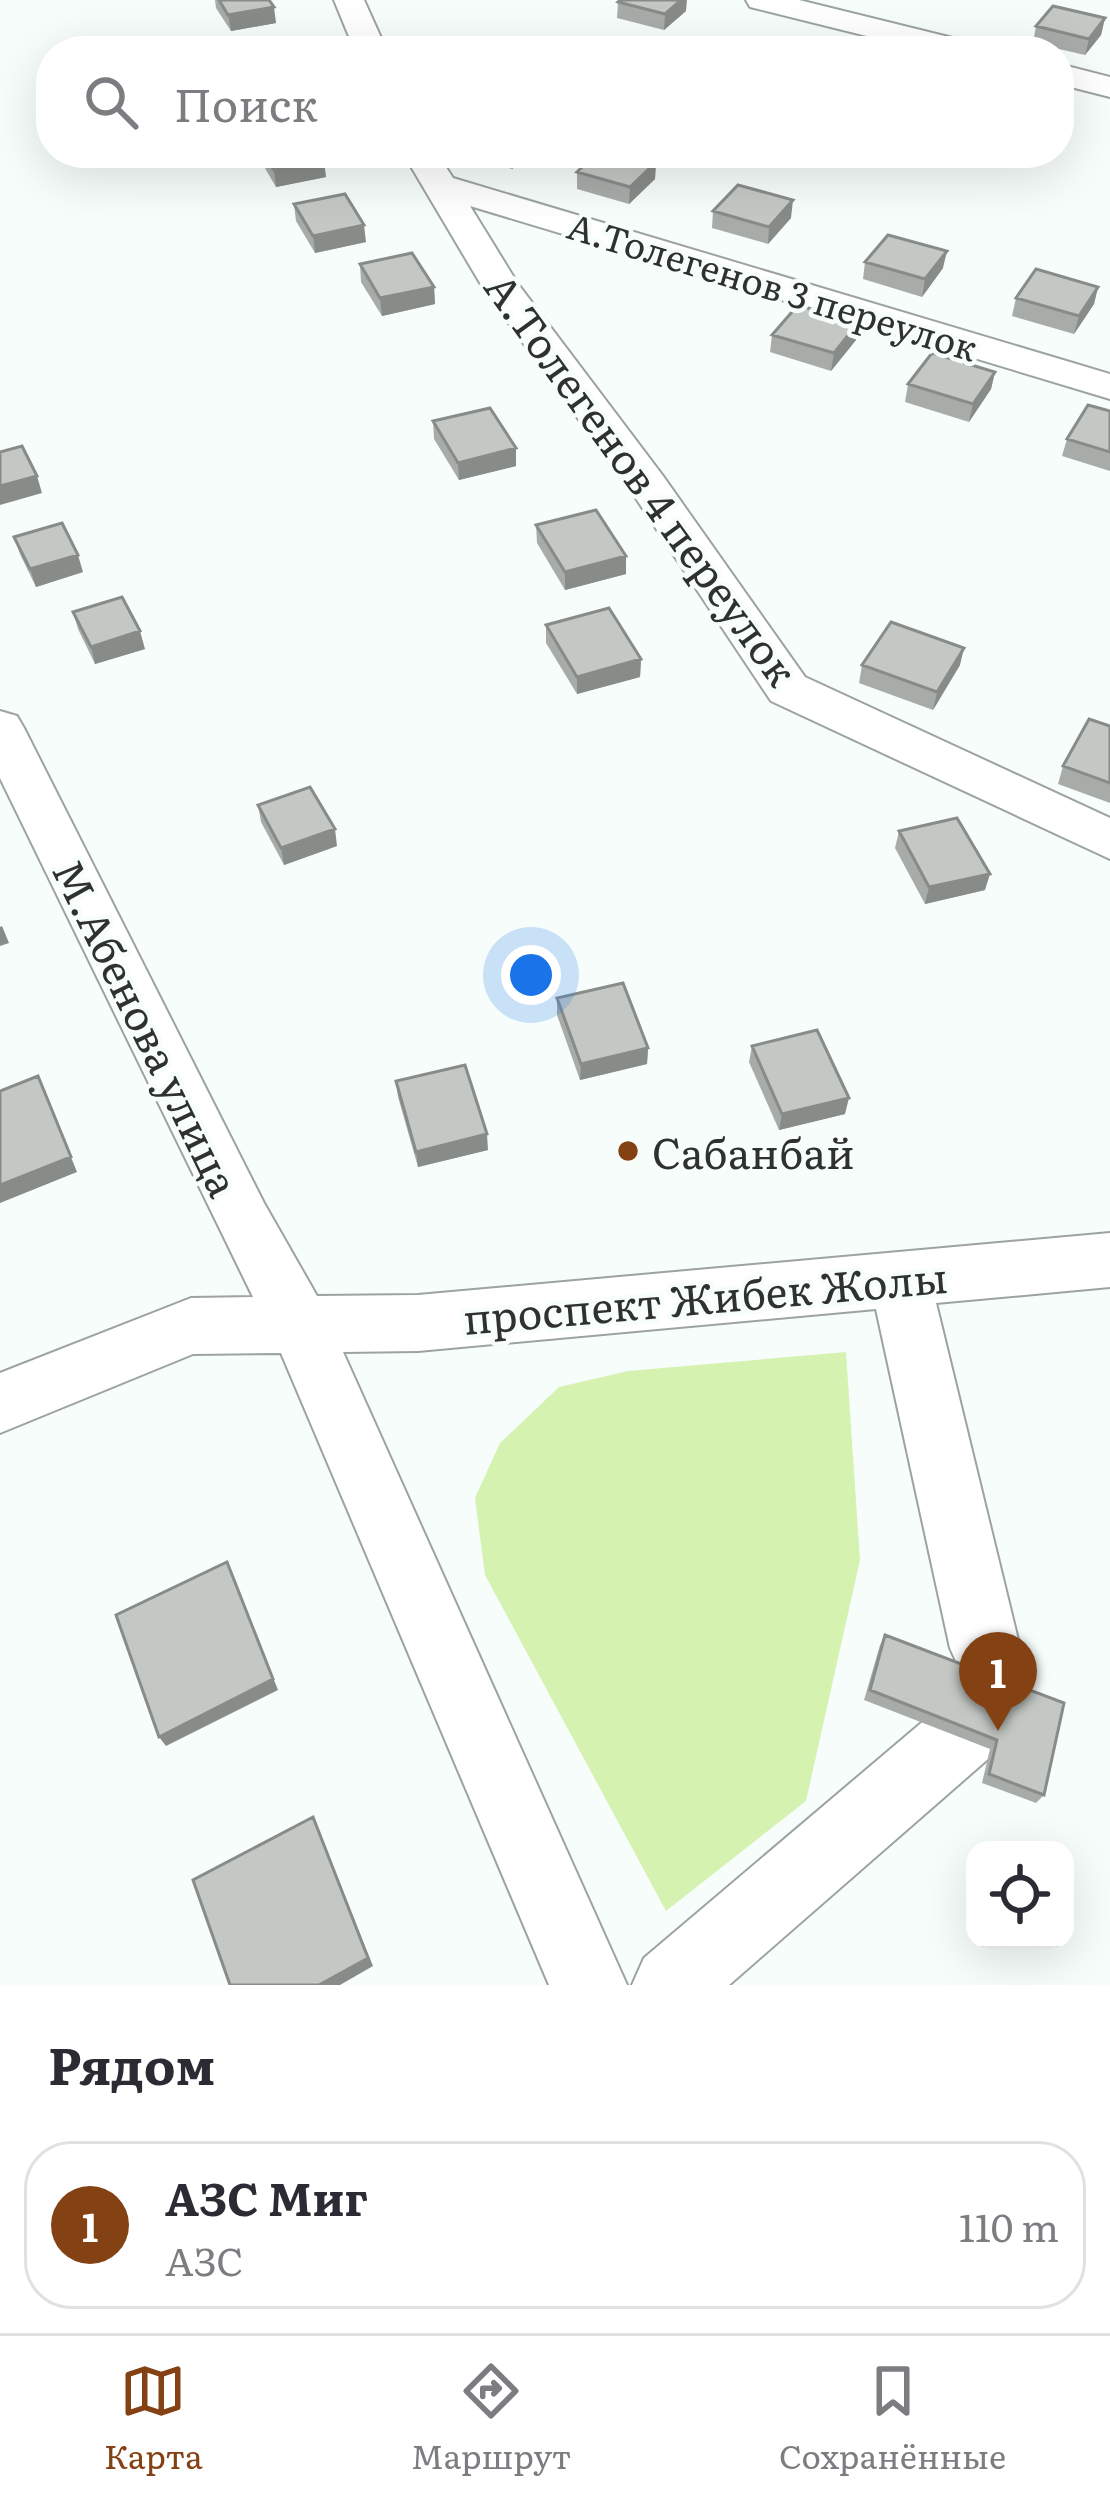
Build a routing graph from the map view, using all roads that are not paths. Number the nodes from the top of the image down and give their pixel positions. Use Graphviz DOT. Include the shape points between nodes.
graph roads {
  1 [pos="349,0"];
  2 [pos="761,0"];
  3 [pos="365,36"];
  4 [pos="906,36"];
  5 [pos="1074,78"];
  6 [pos="1110,87"];
  7 [pos="427,169"];
  8 [pos="1110,387"];
  9 [pos="0,728"];
  10 [pos="1110,840"];
  11 [pos="1110,1260"];
  12 [pos="899,1276"];
  13 [pos="300,1324"];
  14 [pos="0,1403"];
  15 [pos="985,1648"];
  16 [pos="971,1727"];
  17 [pos="587,1985"];
  18 [pos="671,1985"];
  1 -- 3 [label="street"];
  2 -- 4 [label="street"];
  5 -- 6 [label="street"];
  7 -- 8 [label="street, А.Толегенов 3 переулок"];
  7 -- 10 [label="street, А.Толегенов 4 переулок" via="502,288 788,689"];
  9 -- 13 [label="street, М.Абенова улица"];
  11 -- 12 [label="street, проспект Жибек Жолы"];
  12 -- 13 [label="street, проспект Жибек Жолы" via="418,1323"];
  12 -- 15 [label="street"];
  13 -- 14 [label="street, проспект Жибек Жолы" via="191,1326"];
  13 -- 17 [label="street, М.Абенова улица"];
  16 -- 18 [label="street"];
}
